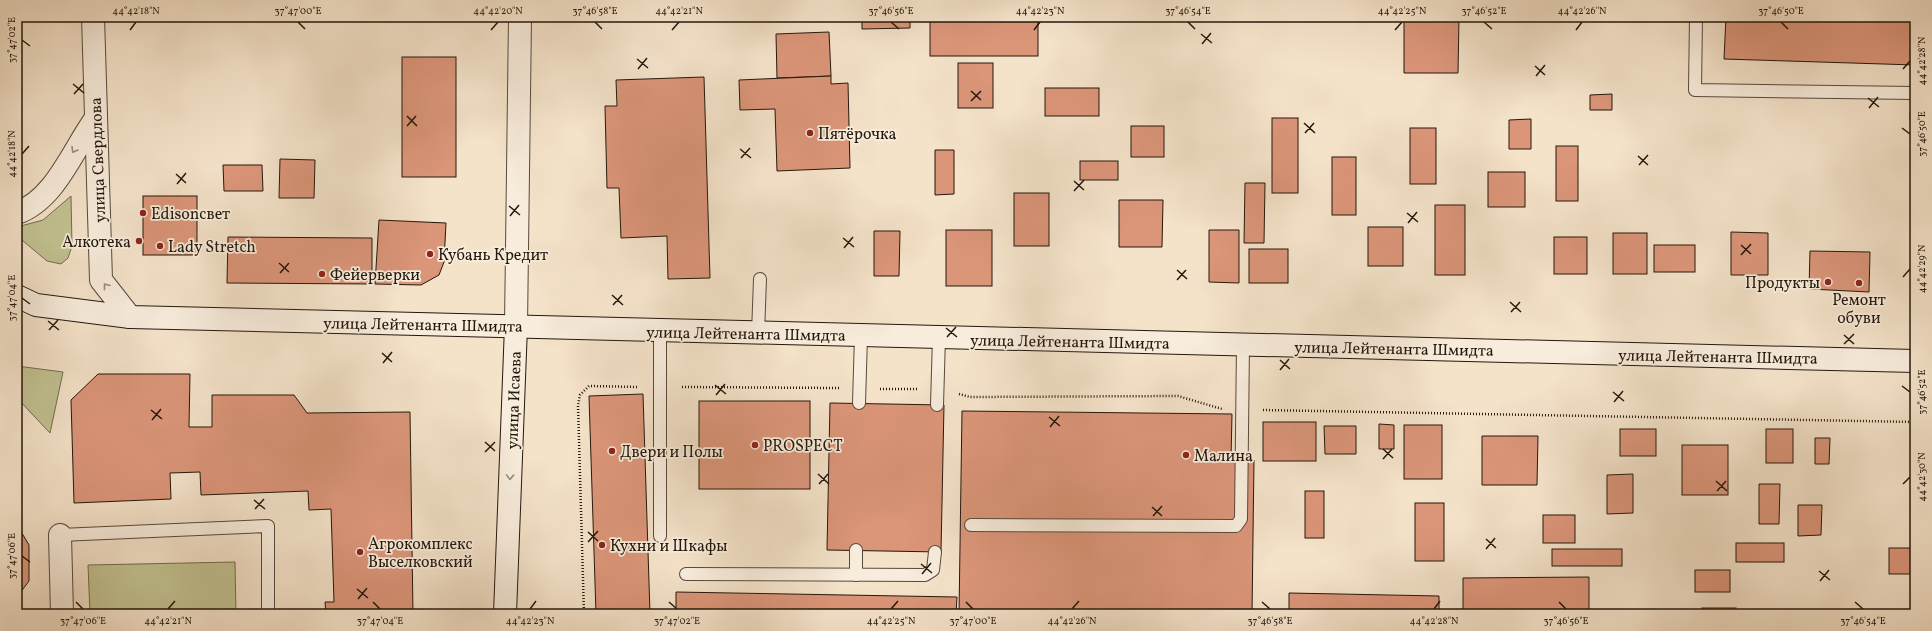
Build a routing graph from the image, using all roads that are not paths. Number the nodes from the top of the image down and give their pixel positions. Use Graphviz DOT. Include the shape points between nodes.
graph roads {
  1 [pos="93,17"];
  2 [pos="520,17"];
  3 [pos="1696,17"];
  4 [pos="1915,93"];
  5 [pos="96,118"];
  6 [pos="17,213"];
  7 [pos="760,279"];
  8 [pos="17,296"];
  9 [pos="130,317"];
  10 [pos="516,326"];
  11 [pos="660,331"];
  12 [pos="758,333"];
  13 [pos="861,336"];
  14 [pos="939,337"];
  15 [pos="1243,345"];
  16 [pos="1915,361"];
  17 [pos="859,403"];
  18 [pos="937,405"];
  19 [pos="971,525"];
  20 [pos="60,536"];
  21 [pos="660,536"];
  22 [pos="856,550"];
  23 [pos="935,552"];
  24 [pos="686,574"];
  25 [pos="856,575"];
  26 [pos="62,614"];
  27 [pos="268,614"];
  28 [pos="505,614"];
  1 -- 5 [label="street, улица Свердлова"];
  2 -- 10 [label="street, улица Исаева"];
  3 -- 4 [label="lane" via="1695,90"];
  5 -- 6 [label="street, one-way" via="48,190 28,209"];
  9 -- 5 [label="street, улица Свердлова, one-way" via="101,280"];
  7 -- 12 [label="lane"];
  8 -- 9 [label="street, улица Лейтенанта Шмидта" via="36,305"];
  9 -- 10 [label="street, улица Лейтенанта Шмидта"];
  10 -- 11 [label="street, улица Лейтенанта Шмидта"];
  10 -- 28 [label="street, улица Исаева, one-way"];
  11 -- 12 [label="street, улица Лейтенанта Шмидта"];
  11 -- 21 [label="lane"];
  12 -- 13 [label="street, улица Лейтенанта Шмидта"];
  13 -- 14 [label="street, улица Лейтенанта Шмидта"];
  13 -- 17 [label="lane"];
  14 -- 15 [label="street, улица Лейтенанта Шмидта"];
  14 -- 18 [label="lane"];
  15 -- 16 [label="street, улица Лейтенанта Шмидта"];
  15 -- 19 [label="lane" via="1241,519 1236,526"];
  20 -- 26 [label="street"];
  20 -- 27 [label="lane" via="268,526"];
  22 -- 25 [label="lane"];
  23 -- 25 [label="lane" via="933,570 925,575"];
  24 -- 25 [label="lane"];
}
